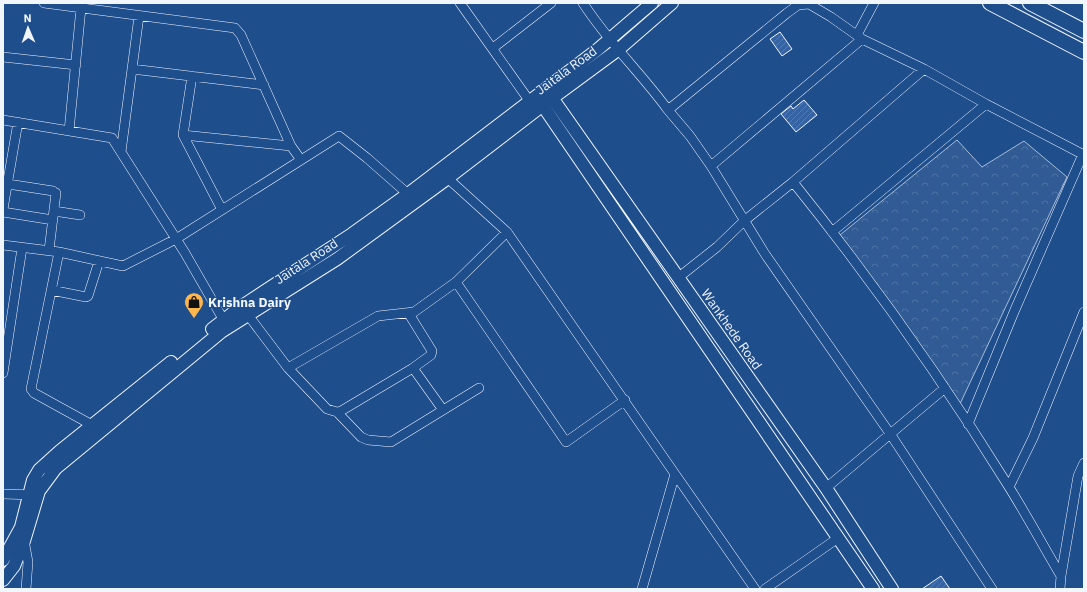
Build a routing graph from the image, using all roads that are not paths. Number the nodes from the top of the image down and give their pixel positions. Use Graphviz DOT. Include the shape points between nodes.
graph roads {
  1 [pos="44,3"];
  2 [pos="460,3"];
  3 [pos="551,3"];
  4 [pos="583,3"];
  5 [pos="652,3"];
  6 [pos="672,3"];
  7 [pos="874,3"];
  8 [pos="990,3"];
  9 [pos="1030,3"];
  10 [pos="81,8"];
  11 [pos="139,16"];
  12 [pos="1084,31"];
  13 [pos="860,37"];
  14 [pos="609,40"];
  15 [pos="493,48"];
  16 [pos="619,49"];
  17 [pos="1084,52"];
  18 [pos="3,57"];
  19 [pos="76,65"];
  20 [pos="132,69"];
  21 [pos="924,69"];
  22 [pos="192,76"];
  23 [pos="264,85"];
  24 [pos="540,100"];
  25 [pos="986,104"];
  26 [pos="668,110"];
  27 [pos="3,120"];
  28 [pos="18,122"];
  29 [pos="69,131"];
  30 [pos="183,135"];
  31 [pos="291,146"];
  32 [pos="121,152"];
  33 [pos="1083,155"];
  34 [pos="300,160"];
  35 [pos="711,166"];
  36 [pos="444,174"];
  37 [pos="793,182"];
  38 [pos="8,184"];
  39 [pos="408,194"];
  40 [pos="3,209"];
  41 [pos="222,210"];
  42 [pos="3,212"];
  43 [pos="80,215"];
  44 [pos="53,216"];
  45 [pos="744,221"];
  46 [pos="507,232"];
  47 [pos="832,232"];
  48 [pos="176,239"];
  49 [pos="3,245"];
  50 [pos="22,248"];
  51 [pos="49,250"];
  52 [pos="59,252"];
  53 [pos="99,261"];
  54 [pos="679,277"];
  55 [pos="456,282"];
  56 [pos="51,290"];
  57 [pos="245,310"];
  58 [pos="1084,312"];
  59 [pos="8,314"];
  60 [pos="409,314"];
  61 [pos="226,324"];
  62 [pos="288,368"];
  63 [pos="413,368"];
  64 [pos="3,373"];
  65 [pos="479,388"];
  66 [pos="945,388"];
  67 [pos="624,400"];
  68 [pos="443,410"];
  69 [pos="337,412"];
  70 [pos="968,424"];
  71 [pos="92,425"];
  72 [pos="891,435"];
  73 [pos="1084,463"];
  74 [pos="675,474"];
  75 [pos="1009,487"];
  76 [pos="826,488"];
  77 [pos="3,494"];
  78 [pos="33,495"];
  79 [pos="21,527"];
  80 [pos="838,538"];
  81 [pos="24,541"];
  82 [pos="3,560"];
  83 [pos="1061,576"];
  84 [pos="3,580"];
  85 [pos="26,589"];
  86 [pos="642,589"];
  87 [pos="755,589"];
  88 [pos="765,589"];
  89 [pos="873,589"];
  90 [pos="892,589"];
  91 [pos="992,589"];
  92 [pos="1060,589"];
  1 -- 10 [label="street"];
  2 -- 15 [label="street"];
  3 -- 15 [label="street"];
  4 -- 14 [label="street"];
  5 -- 14 [label="main road, Jaitala Road"];
  6 -- 16 [label="main road, Jaitala Road"];
  7 -- 13 [label="street"];
  8 -- 17 [label="main road"];
  9 -- 12 [label="main road"];
  10 -- 11 [label="street"];
  10 -- 19 [label="street"];
  11 -- 20 [label="street"];
  11 -- 23 [label="street" via="234,28 241,35"];
  13 -- 21 [label="street"];
  13 -- 26 [label="street" via="808,4 798,5"];
  13 -- 35 [label="street"];
  14 -- 16 [label="street"];
  14 -- 24 [label="main road, Jaitala Road"];
  15 -- 24 [label="street"];
  16 -- 24 [label="main road, Jaitala Road"];
  16 -- 26 [label="street"];
  18 -- 19 [label="street"];
  19 -- 29 [label="street"];
  20 -- 22 [label="street"];
  20 -- 32 [label="street"];
  21 -- 25 [label="street"];
  21 -- 37 [label="street"];
  22 -- 23 [label="street"];
  22 -- 30 [label="street"];
  23 -- 31 [label="street"];
  24 -- 36 [label="main road, Jaitala Road"];
  24 -- 54 [label="main road, Wankhede Road"];
  24 -- 80 [label="main road"];
  25 -- 33 [label="street"];
  25 -- 47 [label="street"];
  26 -- 35 [label="street"];
  27 -- 28 [label="street"];
  28 -- 29 [label="street"];
  28 -- 38 [label="street"];
  29 -- 32 [label="street" via="112,138"];
  30 -- 31 [label="street"];
  30 -- 41 [label="street"];
  31 -- 34 [label="street"];
  32 -- 48 [label="street"];
  33 -- 70 [label="street"];
  34 -- 39 [label="street" via="339,136"];
  34 -- 41 [label="street"];
  35 -- 45 [label="street"];
  36 -- 39 [label="main road, Jaitala Road"];
  36 -- 46 [label="street"];
  36 -- 57 [label="main road, Jaitala Road" via="337,259"];
  37 -- 45 [label="street"];
  37 -- 47 [label="street"];
  38 -- 40 [label="street"];
  38 -- 44 [label="street" via="55,192"];
  39 -- 57 [label="main road, Jaitala Road"];
  41 -- 48 [label="street"];
  42 -- 44 [label="street"];
  43 -- 44 [label="street"];
  44 -- 51 [label="street"];
  45 -- 54 [label="street" via="718,247"];
  45 -- 72 [label="street"];
  46 -- 55 [label="street"];
  46 -- 67 [label="street"];
  47 -- 66 [label="street"];
  48 -- 53 [label="street" via="123,266"];
  48 -- 61 [label="street"];
  49 -- 50 [label="street"];
  50 -- 51 [label="street"];
  50 -- 59 [label="street"];
  51 -- 52 [label="street"];
  52 -- 53 [label="street"];
  52 -- 56 [label="street"];
  53 -- 56 [label="street" via="88,296"];
  54 -- 76 [label="main road, Wankhede Road"];
  55 -- 60 [label="street"];
  55 -- 67 [label="street" via="566,442"];
  56 -- 71 [label="street" via="31,389"];
  57 -- 61 [label="main road, Jaitala Road"];
  57 -- 62 [label="street"];
  58 -- 75 [label="street" via="1033,438"];
  59 -- 64 [label="street"];
  60 -- 62 [label="street" via="378,316"];
  60 -- 63 [label="street" via="432,351"];
  61 -- 71 [label="main road, Jaitala Road"];
  61 -- 78 [label="main road, Jaitala Road" via="56,468"];
  62 -- 69 [label="street" via="327,410"];
  63 -- 68 [label="street"];
  63 -- 69 [label="street"];
  65 -- 68 [label="street"];
  66 -- 70 [label="street"];
  66 -- 72 [label="street"];
  67 -- 74 [label="street"];
  68 -- 69 [label="street" via="391,442 375,442 361,437"];
  70 -- 75 [label="street"];
  71 -- 78 [label="main road, Jaitala Road" via="39,470 33,480"];
  72 -- 76 [label="street"];
  72 -- 91 [label="street"];
  73 -- 83 [label="street" via="1078,476"];
  74 -- 86 [label="street"];
  74 -- 87 [label="street"];
  75 -- 83 [label="street"];
  76 -- 90 [label="main road, Wankhede Road"];
  77 -- 78 [label="street"];
  78 -- 79 [label="main road, Jaitala Road"];
  78 -- 81 [label="main road, Jaitala Road"];
  79 -- 81 [label="street"];
  79 -- 82 [label="main road, Jaitala Road"];
  80 -- 88 [label="street"];
  80 -- 89 [label="main road"];
  81 -- 84 [label="main road, Jaitala Road" via="14,566"];
  81 -- 85 [label="street" via="28,562"];
  83 -- 92 [label="street"];
}
